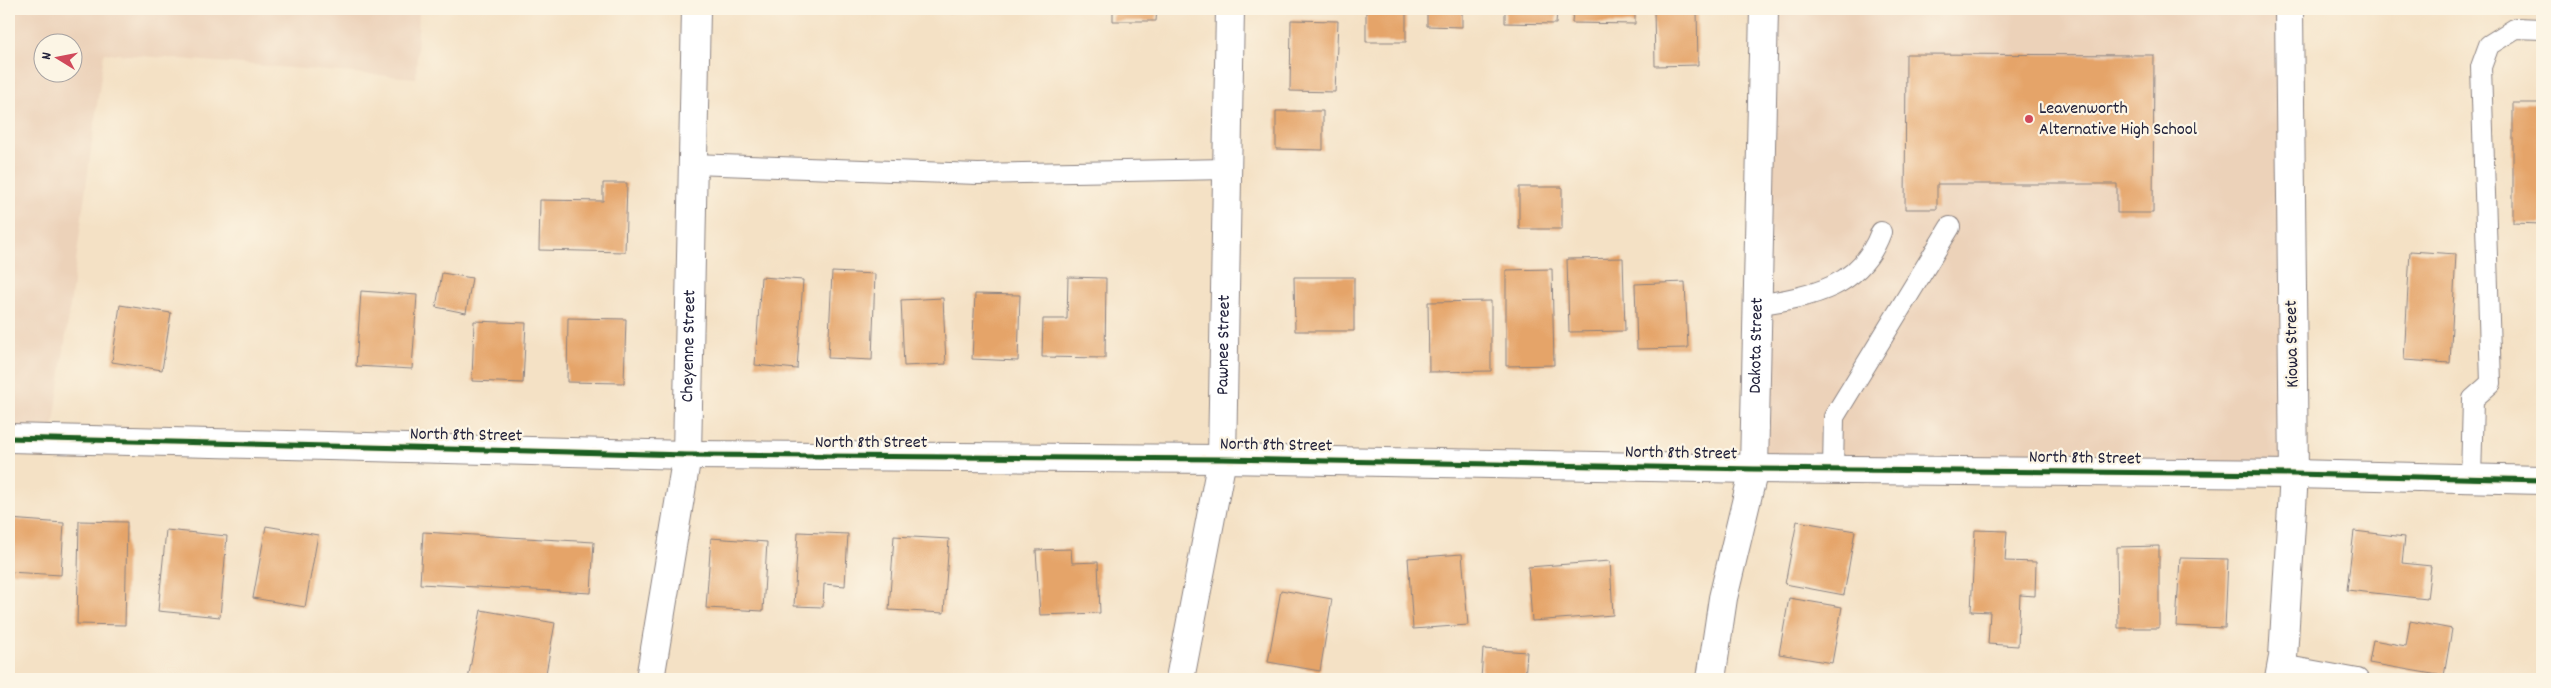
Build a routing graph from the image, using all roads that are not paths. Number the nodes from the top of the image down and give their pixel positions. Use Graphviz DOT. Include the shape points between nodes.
graph roads {
  1 [pos="696,9"];
  2 [pos="1230,9"];
  3 [pos="1764,9"];
  4 [pos="2290,9"];
  5 [pos="2542,29"];
  6 [pos="693,164"];
  7 [pos="1227,169"];
  8 [pos="1950,227"];
  9 [pos="1881,232"];
  10 [pos="1757,305"];
  11 [pos="9,438"];
  12 [pos="687,455"];
  13 [pos="1222,459"];
  14 [pos="1754,469"];
  15 [pos="1833,470"];
  16 [pos="2294,474"];
  17 [pos="2471,479"];
  18 [pos="2542,480"];
  19 [pos="2280,672"];
  20 [pos="650,679"];
  21 [pos="1180,679"];
  22 [pos="1711,679"];
  23 [pos="2358,679"];
  1 -- 6 [label="street, Cheyenne Street"];
  2 -- 7 [label="street, Pawnee Street"];
  3 -- 10 [label="street, Dakota Street"];
  4 -- 16 [label="street, Kiowa Street"];
  5 -- 17 [label="lane" via="2516,28 2489,45 2481,67 2491,383 2473,399"];
  6 -- 7 [label="lane" via="978,174"];
  6 -- 12 [label="street, Cheyenne Street"];
  7 -- 13 [label="street, Pawnee Street"];
  8 -- 15 [label="lane" via="1834,417"];
  9 -- 10 [label="lane" via="1874,252 1853,275 1810,296"];
  10 -- 14 [label="street, Dakota Street"];
  11 -- 12 [label="street, North 8th Street"];
  12 -- 13 [label="street, North 8th Street"];
  12 -- 20 [label="street, Cheyenne Street"];
  13 -- 14 [label="street, North 8th Street"];
  13 -- 21 [label="street, Pawnee Street"];
  14 -- 15 [label="street, North 8th Street"];
  14 -- 22 [label="street, Dakota Street" via="1723,598"];
  15 -- 16 [label="street, North 8th Street"];
  16 -- 17 [label="street, North 8th Street"];
  16 -- 19 [label="street, Kiowa Street"];
  17 -- 18 [label="street, North 8th Street"];
  19 -- 23 [label="lane"];
}
